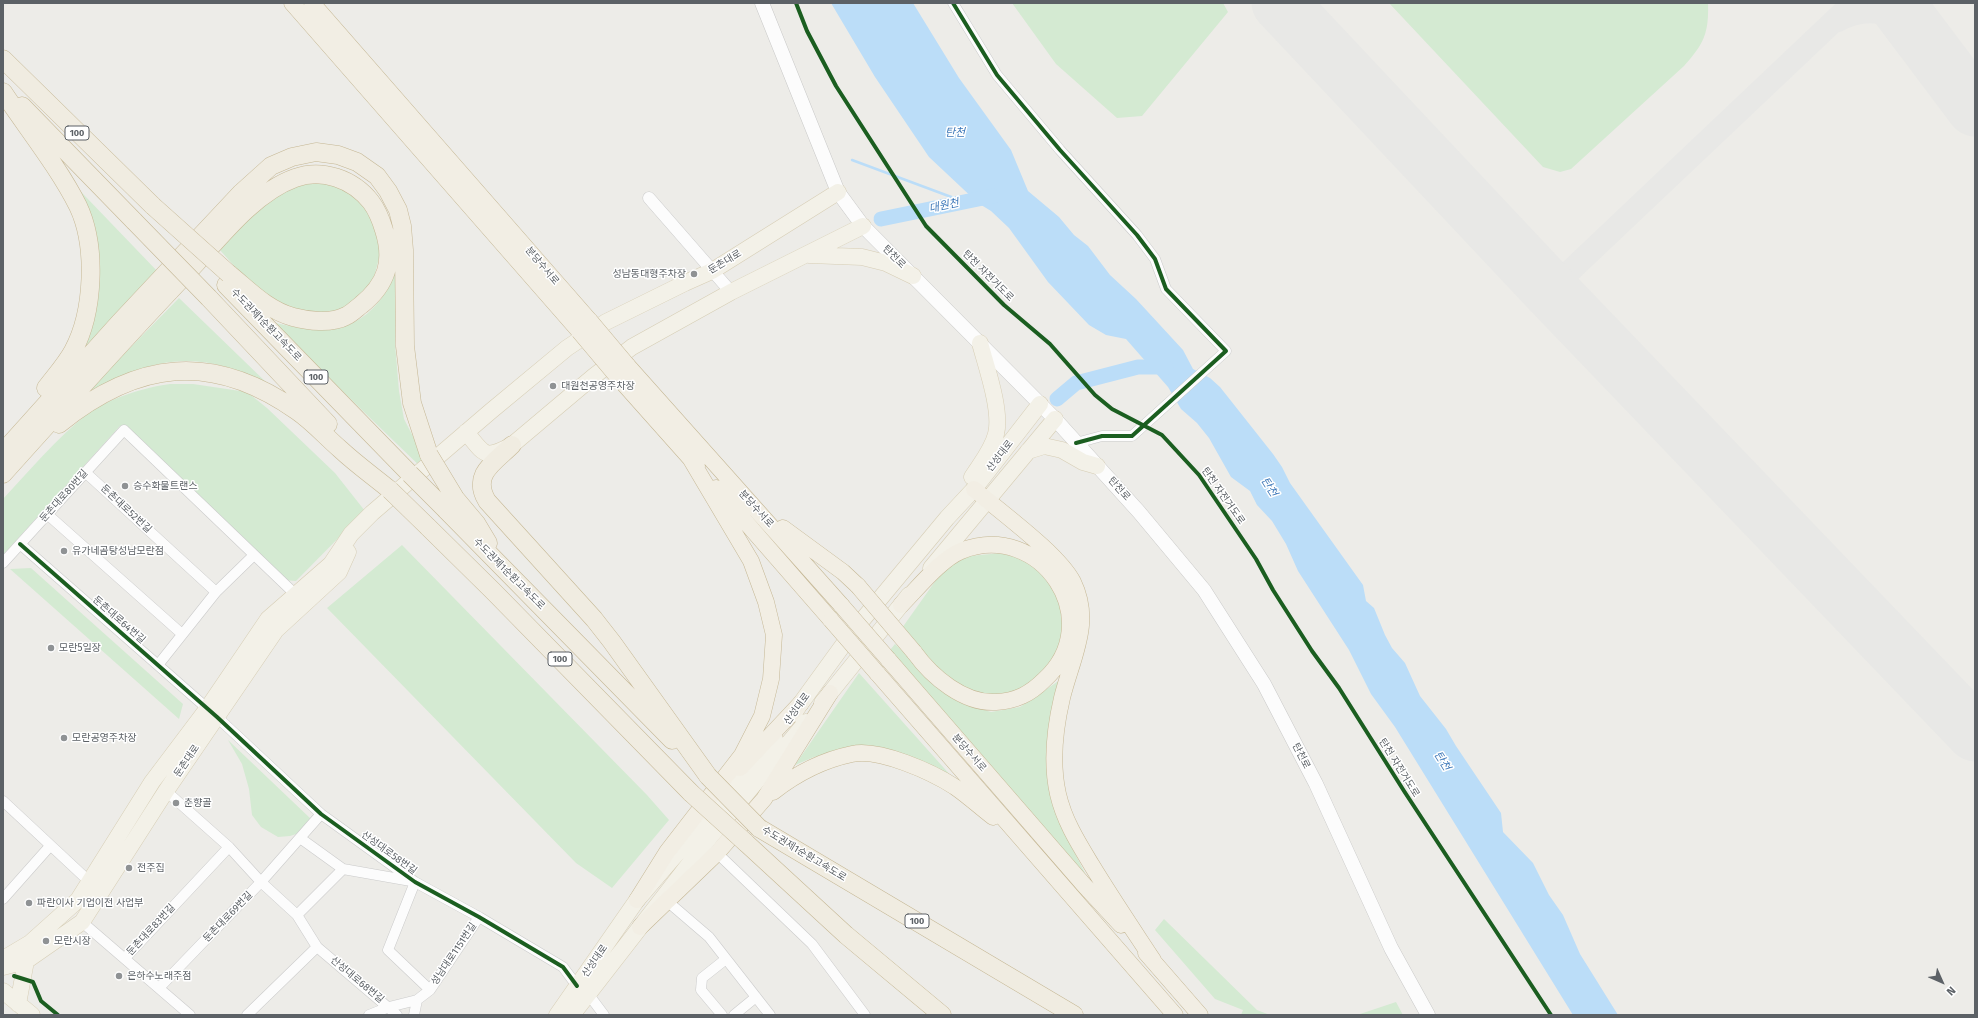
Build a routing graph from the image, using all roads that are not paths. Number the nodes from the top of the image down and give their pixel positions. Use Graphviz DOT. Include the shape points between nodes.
graph roads {
  1 [pos="292,3"];
  2 [pos="312,3"];
  3 [pos="762,3"];
  4 [pos="954,3"];
  5 [pos="3,59"];
  6 [pos="3,87"];
  7 [pos="3,92"];
  8 [pos="838,192"];
  9 [pos="649,198"];
  10 [pos="863,226"];
  11 [pos="807,255"];
  12 [pos="712,271"];
  13 [pos="913,276"];
  14 [pos="225,277"];
  15 [pos="731,292"];
  16 [pos="584,326"];
  17 [pos="980,343"];
  18 [pos="622,370"];
  19 [pos="1040,404"];
  20 [pos="1055,419"];
  21 [pos="466,432"];
  22 [pos="1076,443"];
  23 [pos="512,444"];
  24 [pos="3,447"];
  25 [pos="1028,451"];
  26 [pos="3,452"];
  27 [pos="690,458"];
  28 [pos="1097,466"];
  29 [pos="85,472"];
  30 [pos="3,476"];
  31 [pos="974,489"];
  32 [pos="390,490"];
  33 [pos="986,500"];
  34 [pos="450,504"];
  35 [pos="754,506"];
  36 [pos="47,514"];
  37 [pos="947,518"];
  38 [pos="351,534"];
  39 [pos="20,544"];
  40 [pos="254,555"];
  41 [pos="3,563"];
  42 [pos="216,592"];
  43 [pos="296,595"];
  44 [pos="900,605"];
  45 [pos="182,634"];
  46 [pos="158,665"];
  47 [pos="830,693"];
  48 [pos="801,704"];
  49 [pos="212,713"];
  50 [pos="708,776"];
  51 [pos="166,791"];
  52 [pos="764,799"];
  53 [pos="3,801"];
  54 [pos="707,802"];
  55 [pos="321,814"];
  56 [pos="300,838"];
  57 [pos="1024,841"];
  58 [pos="50,846"];
  59 [pos="229,847"];
  60 [pos="717,853"];
  61 [pos="344,869"];
  62 [pos="90,882"];
  63 [pos="261,882"];
  64 [pos="415,882"];
  65 [pos="102,893"];
  66 [pos="3,899"];
  67 [pos="637,900"];
  68 [pos="667,901"];
  69 [pos="296,915"];
  70 [pos="479,917"];
  71 [pos="82,922"];
  72 [pos="640,927"];
  73 [pos="317,947"];
  74 [pos="388,950"];
  75 [pos="125,958"];
  76 [pos="3,959"];
  77 [pos="726,959"];
  78 [pos="1153,960"];
  79 [pos="26,961"];
  80 [pos="3,967"];
  81 [pos="577,986"];
  82 [pos="159,988"];
  83 [pos="430,990"];
  84 [pos="3,991"];
  85 [pos="756,997"];
  86 [pos="592,999"];
  87 [pos="417,1000"];
  88 [pos="18,1004"];
  89 [pos="389,1007"];
  90 [pos="32,1015"];
  91 [pos="190,1015"];
  92 [pos="247,1015"];
  93 [pos="369,1015"];
  94 [pos="397,1015"];
  95 [pos="414,1015"];
  96 [pos="553,1015"];
  97 [pos="557,1015"];
  98 [pos="572,1015"];
  99 [pos="580,1015"];
  100 [pos="604,1015"];
  101 [pos="722,1015"];
  102 [pos="734,1015"];
  103 [pos="770,1015"];
  104 [pos="865,1015"];
  105 [pos="942,1015"];
  106 [pos="1074,1015"];
  107 [pos="1176,1015"];
  108 [pos="1200,1015"];
  109 [pos="1428,1015"];
  1 -- 16 [label="highway, 분당수서로"];
  2 -- 16 [label="highway, 분당수서로"];
  3 -- 8 [label="main road, 탄천로"];
  4 -- 22 [label="street" via="997,75 1060,150 1138,235 1155,259 1166,289 1226,351 1132,436 1102,436"];
  5 -- 14 [label="highway, 수도권제1순환고속도로 / 100, bridge"];
  6 -- 32 [label="highway, 100, bridge" via="209,298"];
  7 -- 24 [label="highway" via="78,207 87,237 91,270 84,324 73,351"];
  8 -- 10 [label="main road, 탄천로"];
  8 -- 12 [label="main road, 둔촌대로"];
  9 -- 12 [label="street"];
  10 -- 11 [label="main road"];
  10 -- 13 [label="main road, 탄천로"];
  11 -- 13 [label="main road" via="862,256 886,263"];
  11 -- 15 [label="main road"];
  12 -- 15 [label="street"];
  12 -- 21 [label="main road, 둔촌대로" via="606,322 567,348"];
  13 -- 17 [label="main road, 탄천로"];
  14 -- 30 [label="highway" via="266,305 291,316 321,321 346,316 373,295 383,280 389,261 381,219 371,202 357,188 339,178 321,174 296,177 266,193 244,212 132,331"];
  14 -- 34 [label="highway, 수도권제1순환고속도로 / 100, bridge" via="410,474"];
  15 -- 23 [label="main road" via="632,347"];
  16 -- 18 [label="highway, 분당수서로, bridge"];
  17 -- 19 [label="main road, 탄천로"];
  17 -- 37 [label="main road" via="997,413 996,433 988,453"];
  18 -- 27 [label="highway, 분당수서로"];
  18 -- 35 [label="highway, 분당수서로"];
  19 -- 20 [label="main road, 탄천로"];
  19 -- 31 [label="main road, 산성대로"];
  20 -- 22 [label="main road, 탄천로"];
  20 -- 25 [label="main road, 산성대로"];
  21 -- 23 [label="main road" via="482,451 488,454 494,454"];
  21 -- 38 [label="main road, 둔촌대로"];
  22 -- 28 [label="main road, 탄천로"];
  23 -- 50 [label="highway" via="485,472 481,488 487,501 599,625"];
  25 -- 28 [label="main road" via="1044,446 1062,450 1083,462"];
  25 -- 33 [label="main road, 산성대로"];
  26 -- 34 [label="highway, bridge" via="241,193 271,166 292,157 316,152 338,155 357,162 372,172 388,191 398,210 404,250 405,346 412,403 429,456"];
  27 -- 54 [label="highway" via="751,560 766,602 774,635 771,678 762,716 742,755"];
  27 -- 57 [label="highway, 분당수서로, bridge"];
  28 -- 109 [label="main road, 탄천로" via="1204,590 1264,684 1316,784 1391,948"];
  29 -- 36 [label="street, 둔촌대로80번길"];
  29 -- 40 [label="street, 둔촌대로80번길" via="124,430"];
  29 -- 42 [label="street, 둔촌대로52번길"];
  30 -- 32 [label="highway" via="60,423 93,399 124,383 151,374 179,371 232,377 267,392 298,412"];
  31 -- 33 [label="highway"];
  31 -- 37 [label="main road, 산성대로"];
  32 -- 105 [label="highway, 100, bridge" via="691,793 846,935"];
  33 -- 44 [label="main road, 산성대로"];
  33 -- 78 [label="highway" via="1057,562 1072,581 1080,601 1082,625 1056,729 1055,762 1058,793 1069,828"];
  34 -- 50 [label="highway, 수도권제1순환고속도로 / 100" via="510,575"];
  35 -- 44 [label="highway, bridge" via="843,572 858,586 922,663 942,681 965,696 987,702 1010,701 1031,692 1052,673 1064,656 1070,630 1070,608 1050,572 1033,557 1011,547 983,546 961,551 942,563"];
  35 -- 78 [label="highway, 분당수서로, bridge" via="1084,885"];
  36 -- 39 [label="street, 둔촌대로80번길"];
  36 -- 45 [label="street"];
  37 -- 48 [label="main road, 산성대로" via="854,630"];
  38 -- 43 [label="main road, 둔촌대로" via="331,564"];
  38 -- 49 [label="main road, 둔촌대로" via="347,555 339,572 276,630"];
  39 -- 41 [label="street, 둔촌대로80번길"];
  39 -- 46 [label="street, 둔촌대로64번길"];
  40 -- 42 [label="street"];
  40 -- 43 [label="street"];
  42 -- 45 [label="street"];
  43 -- 49 [label="main road, 둔촌대로" via="268,620"];
  44 -- 47 [label="main road, 산성대로"];
  45 -- 46 [label="street"];
  46 -- 49 [label="street, 둔촌대로64번길"];
  47 -- 52 [label="highway"];
  47 -- 72 [label="main road, 산성대로" via="707,841"];
  48 -- 54 [label="highway"];
  48 -- 67 [label="main road, 산성대로" via="766,751"];
  49 -- 51 [label="main road, 둔촌대로"];
  49 -- 55 [label="street, 산성대로58번길"];
  49 -- 62 [label="main road, 둔촌대로" via="152,782"];
  50 -- 106 [label="highway, 수도권제1순환고속도로 / 100, bridge" via="760,828"];
  51 -- 59 [label="street"];
  51 -- 65 [label="main road, 둔촌대로"];
  52 -- 57 [label="highway" via="814,766 853,753 881,755 905,762 954,786"];
  52 -- 60 [label="highway"];
  53 -- 58 [label="street"];
  54 -- 67 [label="highway" via="667,852"];
  55 -- 56 [label="street, 둔촌대로69번길"];
  55 -- 64 [label="street, 산성대로58번길"];
  56 -- 61 [label="street"];
  56 -- 63 [label="street, 둔촌대로69번길"];
  57 -- 107 [label="highway, 분당수서로"];
  58 -- 62 [label="street"];
  58 -- 66 [label="street"];
  59 -- 63 [label="street"];
  59 -- 75 [label="street, 둔촌대로83번길"];
  60 -- 68 [label="highway"];
  60 -- 104 [label="street" via="812,944"];
  61 -- 64 [label="street"];
  61 -- 69 [label="street"];
  62 -- 65 [label="street"];
  62 -- 76 [label="main road, 둔촌대로" via="78,900 58,919 30,943"];
  63 -- 69 [label="street"];
  63 -- 82 [label="street, 둔촌대로69번길"];
  64 -- 70 [label="street, 산성대로58번길"];
  64 -- 74 [label="street, 산성대로58번길"];
  65 -- 71 [label="main road, 둔촌대로"];
  67 -- 81 [label="main road, 산성대로"];
  68 -- 72 [label="highway"];
  68 -- 77 [label="street" via="710,937"];
  69 -- 73 [label="street"];
  70 -- 81 [label="street, 산성대로58번길" via="563,967"];
  70 -- 83 [label="street, 성남대로1151번길"];
  71 -- 75 [label="street, 둔촌대로83번길"];
  71 -- 79 [label="main road, 둔촌대로"];
  72 -- 86 [label="main road"];
  72 -- 98 [label="main road, 산성대로"];
  73 -- 89 [label="street, 산성대로68번길"];
  73 -- 92 [label="street"];
  74 -- 83 [label="street, 성남대로1151번길"];
  75 -- 82 [label="street, 둔촌대로83번길"];
  77 -- 85 [label="street"];
  77 -- 101 [label="street" via="702,978 701,990"];
  78 -- 108 [label="highway, 분당수서로"];
  79 -- 80 [label="main road, 둔촌대로"];
  79 -- 88 [label="main road"];
  81 -- 96 [label="main road"];
  81 -- 97 [label="main road, 산성대로"];
  82 -- 91 [label="street, 둔촌대로83번길"];
  83 -- 87 [label="street, 성남대로1151번길"];
  84 -- 88 [label="main road"];
  85 -- 102 [label="street"];
  85 -- 103 [label="street"];
  86 -- 99 [label="main road"];
  86 -- 100 [label="street"];
  87 -- 89 [label="street"];
  87 -- 95 [label="street"];
  88 -- 90 [label="main road"];
  89 -- 93 [label="street"];
  89 -- 94 [label="street, 산성대로68번길"];
}
